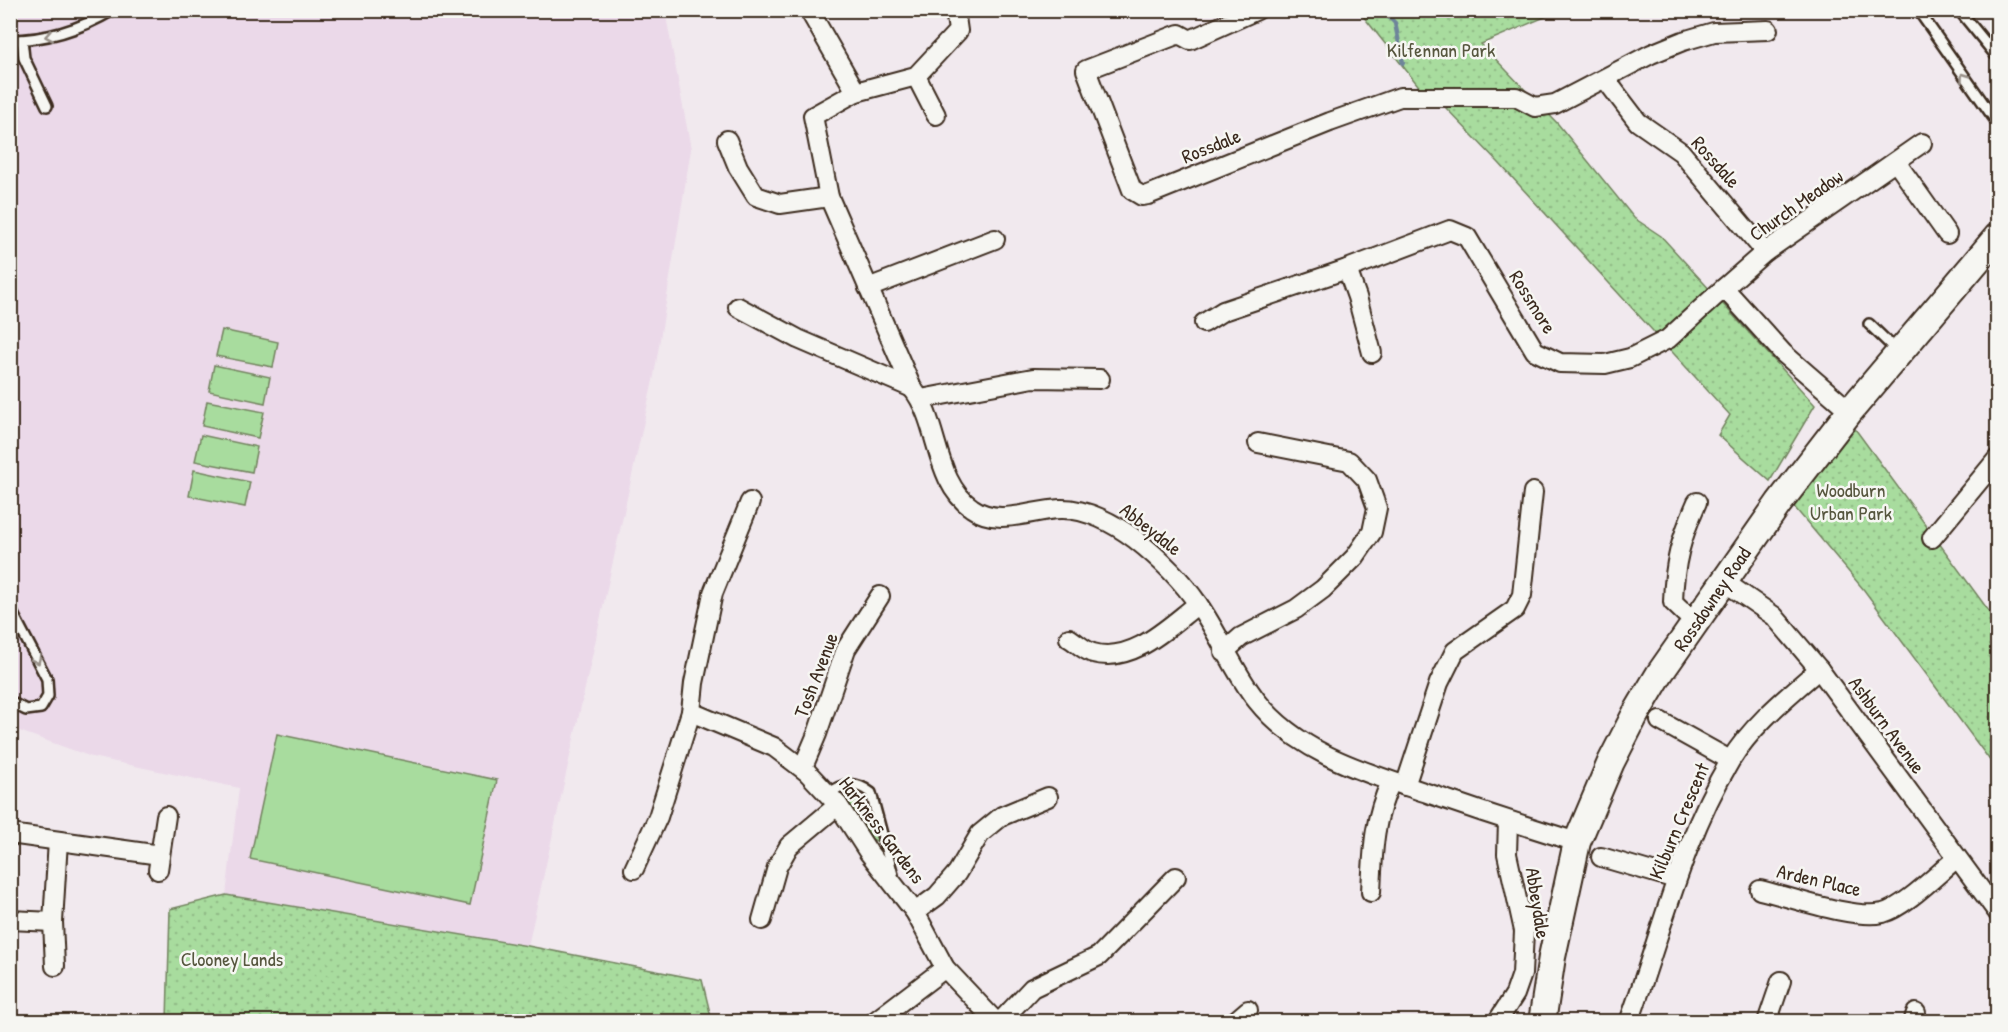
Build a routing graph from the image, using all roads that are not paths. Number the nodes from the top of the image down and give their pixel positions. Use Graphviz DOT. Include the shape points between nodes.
graph roads {
  1 [pos="113,10"];
  2 [pos="809,10"];
  3 [pos="955,10"];
  4 [pos="1257,10"];
  5 [pos="1918,10"];
  6 [pos="1959,10"];
  7 [pos="1768,30"];
  8 [pos="10,40"];
  9 [pos="22,40"];
  10 [pos="1998,58"];
  11 [pos="916,76"];
  12 [pos="1606,80"];
  13 [pos="856,92"];
  14 [pos="47,106"];
  15 [pos="936,115"];
  16 [pos="1998,124"];
  17 [pos="727,140"];
  18 [pos="1922,143"];
  19 [pos="1896,162"];
  20 [pos="829,197"];
  21 [pos="1947,234"];
  22 [pos="1998,236"];
  23 [pos="995,240"];
  24 [pos="1766,252"];
  25 [pos="1347,269"];
  26 [pos="868,288"];
  27 [pos="1724,288"];
  28 [pos="738,307"];
  29 [pos="1204,323"];
  30 [pos="1869,324"];
  31 [pos="1372,353"];
  32 [pos="1899,353"];
  33 [pos="1100,379"];
  34 [pos="917,394"];
  35 [pos="1850,411"];
  36 [pos="1258,443"];
  37 [pos="1998,458"];
  38 [pos="1533,492"];
  39 [pos="750,502"];
  40 [pos="1697,502"];
  41 [pos="1932,538"];
  42 [pos="1723,581"];
  43 [pos="880,597"];
  44 [pos="1198,604"];
  45 [pos="10,608"];
  46 [pos="1696,624"];
  47 [pos="1069,638"];
  48 [pos="1224,652"];
  49 [pos="1819,669"];
  50 [pos="10,702"];
  51 [pos="691,712"];
  52 [pos="1660,721"];
  53 [pos="1730,760"];
  54 [pos="807,772"];
  55 [pos="1398,784"];
  56 [pos="1048,796"];
  57 [pos="833,799"];
  58 [pos="166,816"];
  59 [pos="1508,821"];
  60 [pos="10,834"];
  61 [pos="58,841"];
  62 [pos="1577,842"];
  63 [pos="1601,857"];
  64 [pos="1958,858"];
  65 [pos="634,869"];
  66 [pos="1176,877"];
  67 [pos="1676,879"];
  68 [pos="896,888"];
  69 [pos="1760,890"];
  70 [pos="1371,892"];
  71 [pos="915,912"];
  72 [pos="1998,913"];
  73 [pos="10,920"];
  74 [pos="762,920"];
  75 [pos="53,922"];
  76 [pos="55,966"];
  77 [pos="945,968"];
  78 [pos="1781,981"];
  79 [pos="874,1022"];
  80 [pos="998,1022"];
  81 [pos="1497,1022"];
  82 [pos="1542,1022"];
  83 [pos="1629,1022"];
  84 [pos="1767,1022"];
  1 -- 9 [label="lane, one-way" via="86,26"];
  2 -- 13 [label="street"];
  3 -- 11 [label="street" via="958,31"];
  4 -- 12 [label="street, Rossdale" via="1190,40 1179,34 1086,70 1132,190 1142,196 1400,97 1516,97 1535,107 1555,104"];
  16 -- 5 [label="lane, one-way"];
  6 -- 10 [label="lane"];
  7 -- 12 [label="street, Rossdale" via="1714,32 1652,54"];
  8 -- 9 [label="lane"];
  9 -- 14 [label="lane" via="24,58"];
  11 -- 13 [label="street, Abbeydale"];
  11 -- 15 [label="street"];
  12 -- 24 [label="street, Rossdale" via="1638,122 1681,152"];
  13 -- 20 [label="street, Abbeydale" via="813,116"];
  17 -- 20 [label="street" via="756,196 780,204"];
  18 -- 19 [label="street, Church Meadow"];
  19 -- 21 [label="street"];
  19 -- 24 [label="street, Church Meadow"];
  20 -- 26 [label="street, Abbeydale"];
  22 -- 32 [label="main road, Rossdowney Road"];
  23 -- 26 [label="street"];
  24 -- 27 [label="street, Church Meadow"];
  25 -- 27 [label="street, Rossmore" via="1450,230 1467,237 1535,351 1560,363 1605,364 1630,357 1668,339"];
  25 -- 29 [label="street, Rossmore" via="1239,305"];
  25 -- 31 [label="street"];
  26 -- 34 [label="street, Abbeydale"];
  27 -- 35 [label="street" via="1783,353"];
  28 -- 34 [label="street"];
  30 -- 32 [label="lane"];
  32 -- 35 [label="main road, Rossdowney Road"];
  33 -- 34 [label="street" via="1033,378"];
  34 -- 44 [label="street, Abbeydale" via="944,469 971,508 1002,518 1062,508 1104,519 1157,557"];
  35 -- 42 [label="main road, Rossdowney Road"];
  36 -- 48 [label="street" via="1349,461 1367,480 1377,508 1372,532 1355,557 1323,589 1296,609 1241,637"];
  37 -- 41 [label="street"];
  38 -- 55 [label="street" via="1521,595 1515,609 1455,651 1438,683"];
  39 -- 51 [label="street" via="714,593"];
  40 -- 46 [label="street" via="1674,566 1673,602"];
  42 -- 46 [label="main road, Rossdowney Road"];
  42 -- 49 [label="street, Ashburn Avenue" via="1774,616"];
  43 -- 54 [label="street, Tosh Avenue" via="846,649 803,767"];
  44 -- 47 [label="street" via="1140,646 1119,654 1092,653"];
  44 -- 48 [label="street, Abbeydale"];
  45 -- 50 [label="lane, one-way" via="47,679 48,696 41,708 26,710"];
  46 -- 62 [label="main road, Rossdowney Road" via="1635,715"];
  48 -- 55 [label="street, Abbeydale" via="1278,724 1320,753"];
  49 -- 53 [label="street, Kilburn Crescent" via="1761,722"];
  49 -- 64 [label="street, Ashburn Avenue"];
  51 -- 54 [label="street, Harkness Gardens" via="774,747"];
  51 -- 65 [label="street" via="658,817"];
  52 -- 53 [label="street"];
  53 -- 67 [label="street, Kilburn Crescent"];
  54 -- 57 [label="street, Harkness Gardens"];
  55 -- 59 [label="street, Abbeydale"];
  55 -- 70 [label="street" via="1379,807"];
  56 -- 71 [label="street" via="1002,816 980,834 957,873 937,896"];
  57 -- 68 [label="street, Harkness Gardens"];
  57 -- 68 [label="lane" via="847,783 871,793"];
  57 -- 74 [label="street" via="789,846 777,867"];
  58 -- 61 [label="street" via="159,862"];
  59 -- 62 [label="street, Abbeydale"];
  59 -- 81 [label="street, Abbeydale" via="1507,854 1524,931 1522,975"];
  60 -- 61 [label="street"];
  61 -- 75 [label="street"];
  62 -- 82 [label="main road, Rossdowney Road"];
  63 -- 67 [label="street"];
  64 -- 69 [label="street, Arden Place" via="1884,913 1846,911"];
  64 -- 72 [label="street, Ashburn Avenue"];
  66 -- 80 [label="street" via="1099,956 1032,988"];
  67 -- 83 [label="street, Kilburn Crescent"];
  68 -- 71 [label="street, Harkness Gardens"];
  71 -- 77 [label="street, Harkness Gardens"];
  73 -- 75 [label="street"];
  75 -- 76 [label="street"];
  77 -- 79 [label="street"];
  77 -- 80 [label="street, Harkness Gardens"];
  78 -- 84 [label="street"];
}
